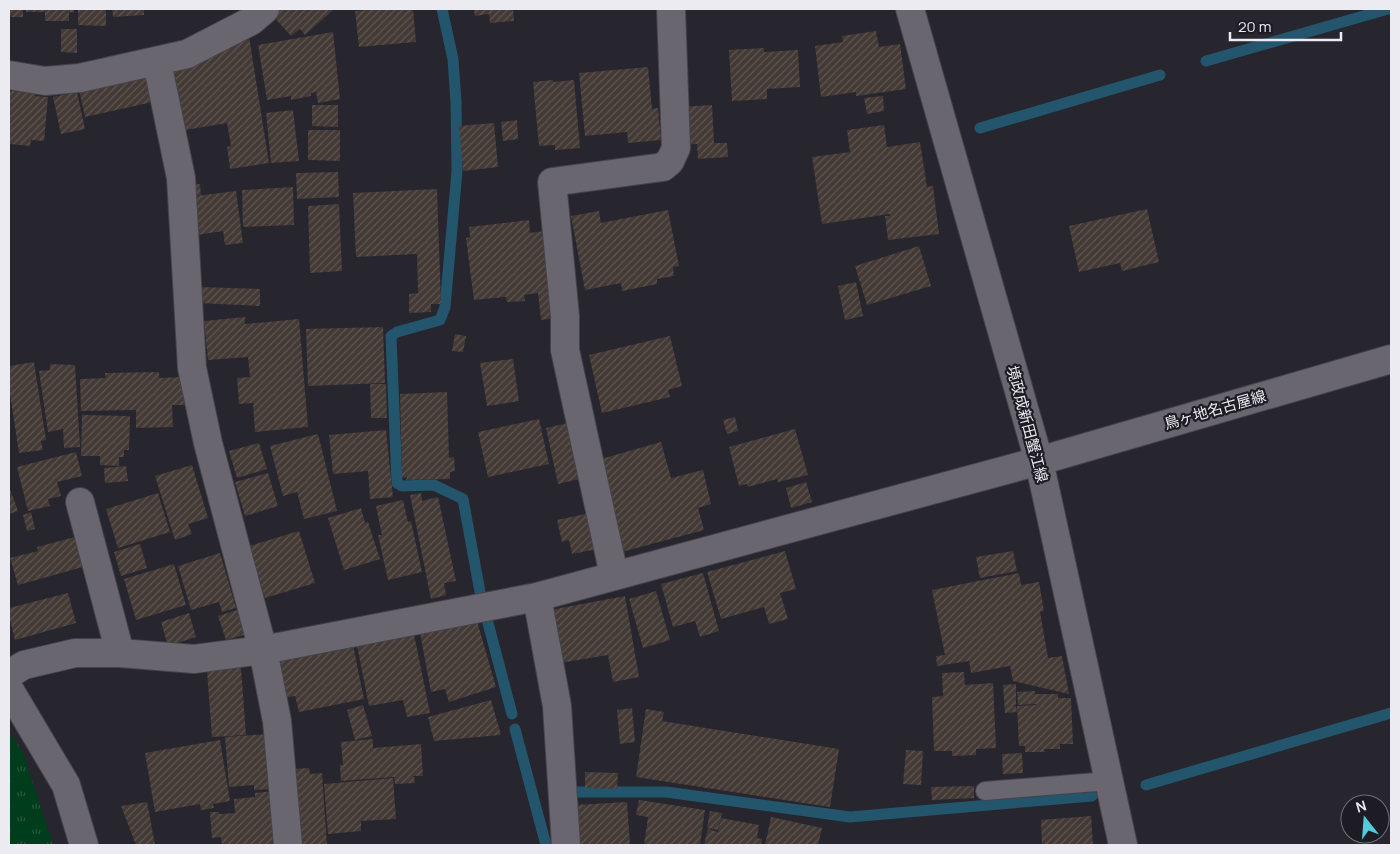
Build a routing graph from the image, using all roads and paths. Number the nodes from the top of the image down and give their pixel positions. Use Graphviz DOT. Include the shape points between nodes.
graph roads {
  1 [pos="266,9"];
  2 [pos="671,9"];
  3 [pos="910,9"];
  4 [pos="158,62"];
  5 [pos="9,75"];
  6 [pos="1391,359"];
  7 [pos="1039,461"];
  8 [pos="80,502"];
  9 [pos="614,575"];
  10 [pos="537,597"];
  11 [pos="263,650"];
  12 [pos="120,653"];
  13 [pos="9,674"];
  14 [pos="9,689"];
  15 [pos="1109,781"];
  16 [pos="985,791"];
  17 [pos="84,845"];
  18 [pos="288,845"];
  19 [pos="566,845"];
  20 [pos="1123,845"];
  1 -- 4 [label="street" via="251,21 187,54"];
  2 -- 9 [label="street" via="676,148 670,161 663,167 552,182 565,316 565,350"];
  3 -- 7 [label="street, 境政成新田蟹江線"];
  4 -- 5 [label="street" via="80,78 45,81"];
  4 -- 11 [label="street" via="181,178 192,368 208,443"];
  6 -- 7 [label="street, 鳥ヶ地名古屋線"];
  7 -- 9 [label="street, 鳥ヶ地名古屋線"];
  7 -- 15 [label="street, 境政成新田蟹江線"];
  8 -- 12 [label="street"];
  9 -- 10 [label="street, 鳥ヶ地名古屋線"];
  10 -- 11 [label="street, 鳥ヶ地名古屋線"];
  10 -- 19 [label="street" via="557,706"];
  11 -- 12 [label="street, 鳥ヶ地名古屋線" via="194,660"];
  11 -- 18 [label="street" via="277,721"];
  12 -- 13 [label="street, 鳥ヶ地名古屋線" via="75,654 24,665"];
  14 -- 17 [label="street" via="66,785"];
  15 -- 16 [label="lane"];
  15 -- 20 [label="street, 境政成新田蟹江線"];
}
